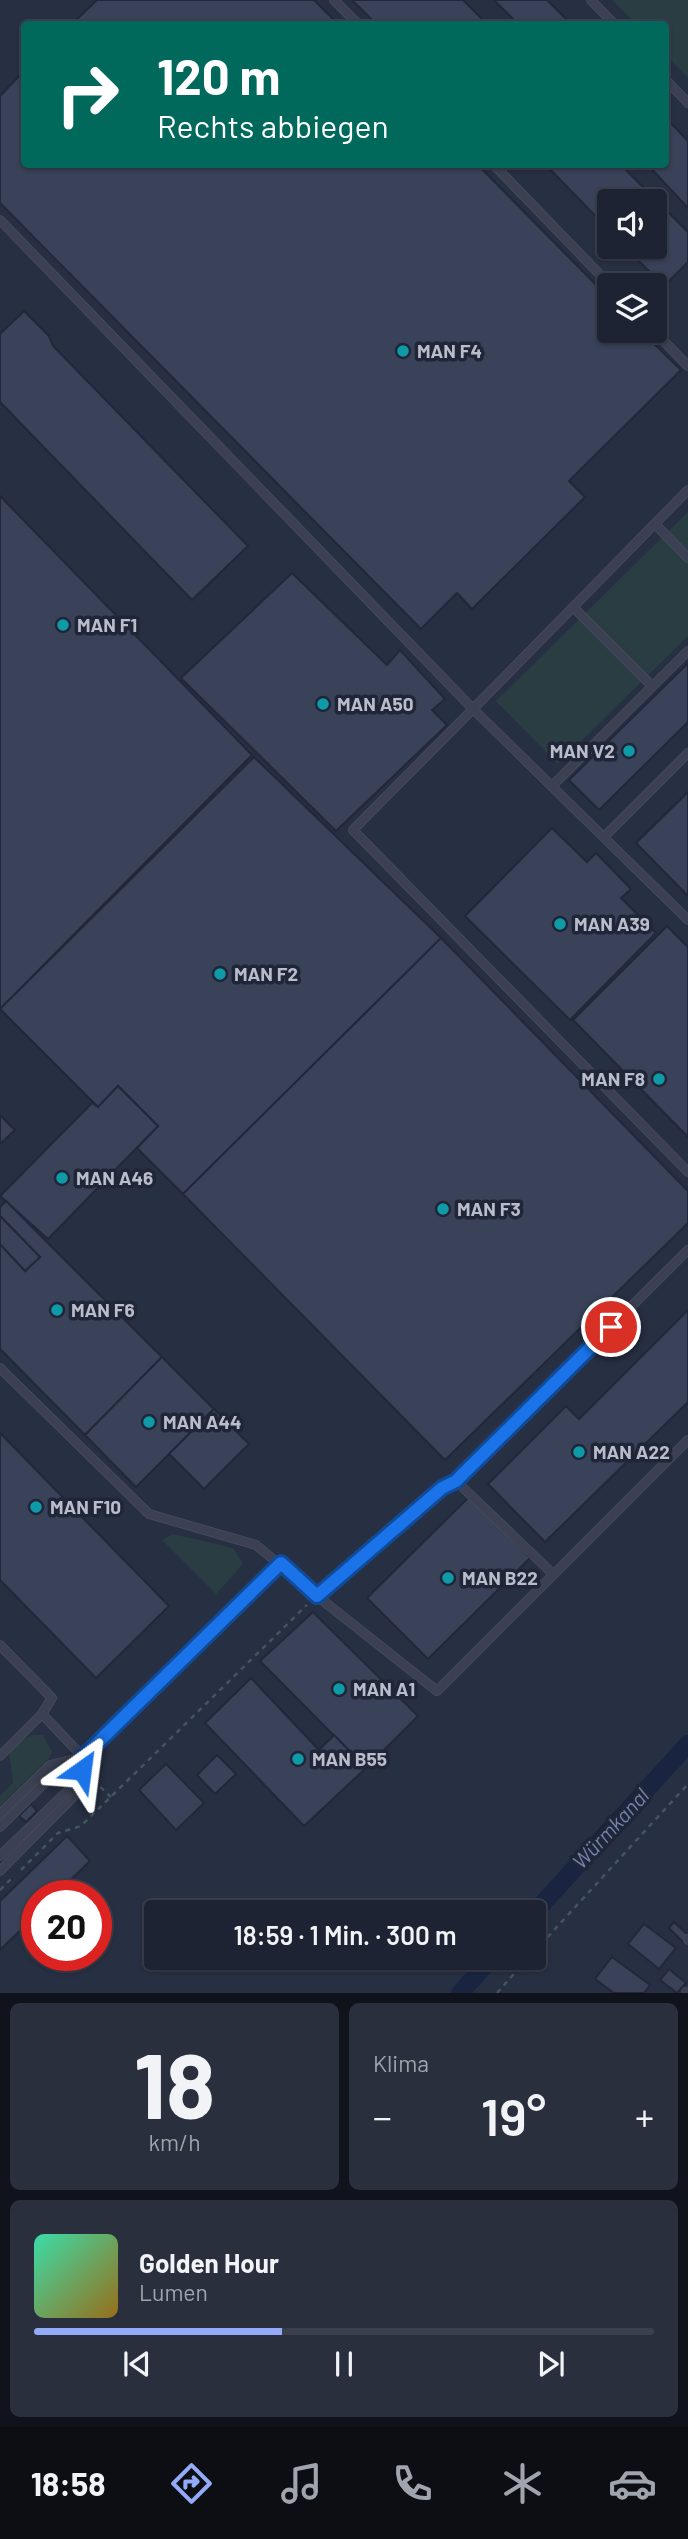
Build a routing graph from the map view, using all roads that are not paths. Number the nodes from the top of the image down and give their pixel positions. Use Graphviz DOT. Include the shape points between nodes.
graph roads {
  1 [pos="334,0"];
  2 [pos="591,0"];
  3 [pos="355,21"];
  4 [pos="611,21"];
  5 [pos="669,83"];
  6 [pos="688,103"];
  7 [pos="497,168"];
  8 [pos="0,220"];
  9 [pos="598,273"];
  10 [pos="666,343"];
  11 [pos="688,366"];
  12 [pos="688,490"];
  13 [pos="655,524"];
  14 [pos="688,558"];
  15 [pos="573,607"];
  16 [pos="688,651"];
  17 [pos="652,686"];
  18 [pos="473,709"];
  19 [pos="688,753"];
  20 [pos="552,786"];
  21 [pos="604,837"];
  22 [pos="688,920"];
  23 [pos="688,1172"];
  24 [pos="688,1250"];
  25 [pos="0,1368"];
  26 [pos="688,1440"];
  27 [pos="456,1481"];
  28 [pos="281,1563"];
  29 [pos="553,1574"];
  30 [pos="317,1596"];
  31 [pos="0,1645"];
  32 [pos="42,1714"];
  33 [pos="0,1756"];
  34 [pos="83,1757"];
  35 [pos="65,1762"];
  36 [pos="82,1778"];
  37 [pos="0,1814"];
  38 [pos="0,1827"];
  39 [pos="0,1856"];
  40 [pos="0,1871"];
  1 -- 3 [label="lane"];
  2 -- 4 [label="lane"];
  5 -- 6 [label="lane"];
  7 -- 9 [label="lane"];
  8 -- 18 [label="lane"];
  10 -- 11 [label="lane"];
  12 -- 13 [label="lane"];
  13 -- 14 [label="lane"];
  13 -- 15 [label="lane"];
  15 -- 17 [label="lane"];
  15 -- 18 [label="lane"];
  16 -- 17 [label="lane"];
  17 -- 20 [label="lane"];
  18 -- 20 [label="lane"];
  18 -- 23 [label="lane" via="353,830"];
  19 -- 21 [label="lane"];
  20 -- 21 [label="lane"];
  21 -- 22 [label="lane"];
  24 -- 27 [label="lane"];
  25 -- 28 [label="lane" via="149,1514 244,1539"];
  26 -- 29 [label="lane"];
  27 -- 29 [label="lane"];
  27 -- 30 [label="lane" via="442,1488"];
  28 -- 30 [label="lane"];
  28 -- 34 [label="lane"];
  29 -- 30 [label="lane" via="436,1691"];
  31 -- 32 [label="lane" via="52,1698"];
  32 -- 33 [label="lane"];
  32 -- 34 [label="lane"];
  34 -- 35 [label="lane"];
  34 -- 36 [label="lane"];
  35 -- 37 [label="lane" via="50,1765"];
  35 -- 38 [label="lane"];
  36 -- 39 [label="lane"];
  36 -- 40 [label="lane" via="80,1790"];
}
